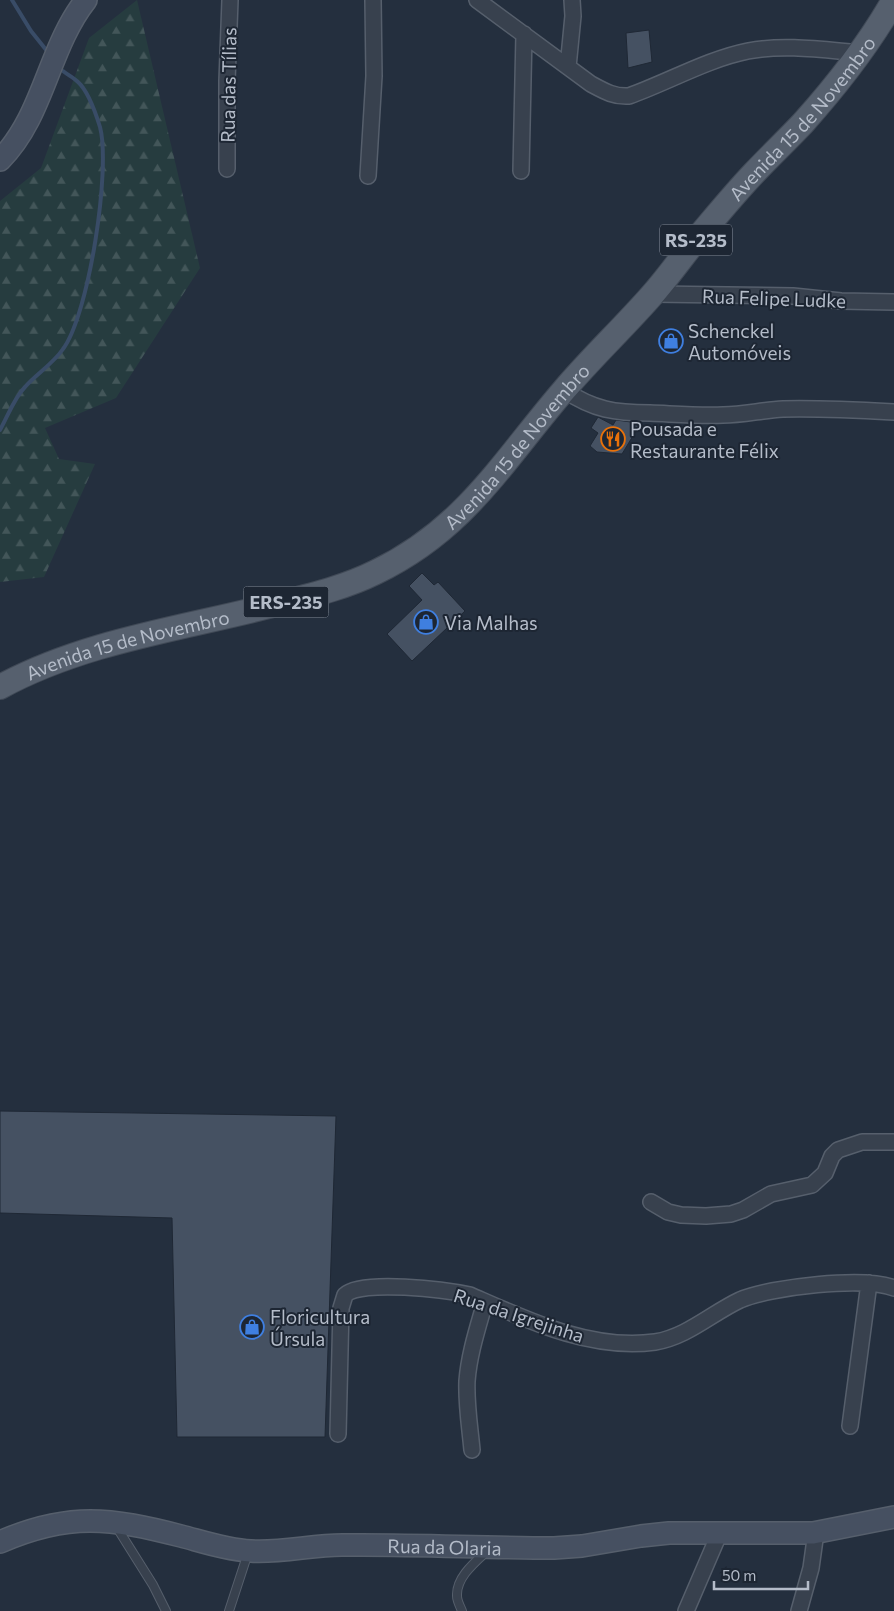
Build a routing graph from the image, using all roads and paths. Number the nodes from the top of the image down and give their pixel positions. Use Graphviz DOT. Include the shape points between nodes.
graph roads {
  1 [pos="86,0"];
  2 [pos="230,0"];
  3 [pos="373,0"];
  4 [pos="477,0"];
  5 [pos="572,0"];
  6 [pos="894,0"];
  7 [pos="524,34"];
  8 [pos="860,53"];
  9 [pos="568,67"];
  10 [pos="0,160"];
  11 [pos="227,169"];
  12 [pos="522,171"];
  13 [pos="368,176"];
  14 [pos="654,294"];
  15 [pos="894,302"];
  16 [pos="564,390"];
  17 [pos="894,412"];
  18 [pos="494,478"];
  19 [pos="0,687"];
  20 [pos="894,1142"];
  21 [pos="652,1202"];
  22 [pos="870,1283"];
  23 [pos="894,1288"];
  24 [pos="485,1302"];
  25 [pos="850,1426"];
  26 [pos="338,1434"];
  27 [pos="472,1450"];
  28 [pos="894,1517"];
  29 [pos="114,1522"];
  30 [pos="720,1532"];
  31 [pos="816,1532"];
  32 [pos="0,1542"];
  33 [pos="490,1548"];
  34 [pos="249,1551"];
  35 [pos="166,1611"];
  36 [pos="229,1611"];
  37 [pos="462,1611"];
  38 [pos="686,1611"];
  39 [pos="799,1611"];
  1 -- 10 [label="street" via="63,38 18,136"];
  2 -- 11 [label="street, Rua das Tílias"];
  3 -- 13 [label="street" via="374,76"];
  4 -- 7 [label="street"];
  5 -- 9 [label="street"];
  6 -- 8 [label="main road, Avenida 15 de Novembro / RS-235"];
  7 -- 9 [label="street"];
  7 -- 12 [label="street"];
  8 -- 9 [label="street" via="806,49 749,51 629,96 609,94"];
  8 -- 14 [label="main road, Avenida 15 de Novembro / RS-235" via="804,122 754,173 698,238"];
  14 -- 15 [label="street, Rua Felipe Ludke" via="793,296"];
  14 -- 16 [label="main road, Avenida 15 de Novembro / RS-235"];
  16 -- 17 [label="street" via="588,404 635,414 725,415 800,409"];
  16 -- 18 [label="main road, Avenida 15 de Novembro / RS-235"];
  18 -- 19 [label="main road, Avenida 15 de Novembro / ERS-235" via="439,533 410,554 373,574 302,598 76,654"];
  20 -- 21 [label="street" via="862,1142 838,1150 825,1173 812,1185 771,1194 731,1214 681,1215 668,1212"];
  22 -- 23 [label="street, Rua da Igrejinha"];
  22 -- 24 [label="street, Rua da Igrejinha" via="823,1284 755,1295 676,1336 636,1343 612,1343 565,1333"];
  22 -- 25 [label="street"];
  24 -- 26 [label="street, Rua da Igrejinha" via="457,1292 402,1287 349,1291 344,1296 340,1317"];
  24 -- 27 [label="street" via="468,1380"];
  28 -- 31 [label="street, Rua da Olaria"];
  29 -- 32 [label="street, Rua da Olaria" via="61,1522"];
  29 -- 34 [label="street, Rua da Olaria"];
  29 -- 35 [label="lane"];
  30 -- 31 [label="street, Rua da Olaria"];
  30 -- 33 [label="street, Rua da Olaria" via="669,1533 576,1547"];
  30 -- 38 [label="street"];
  31 -- 39 [label="street" via="811,1568"];
  33 -- 34 [label="street, Rua da Olaria" via="340,1545"];
  33 -- 37 [label="lane" via="459,1584 457,1596"];
  34 -- 36 [label="lane"];
}
